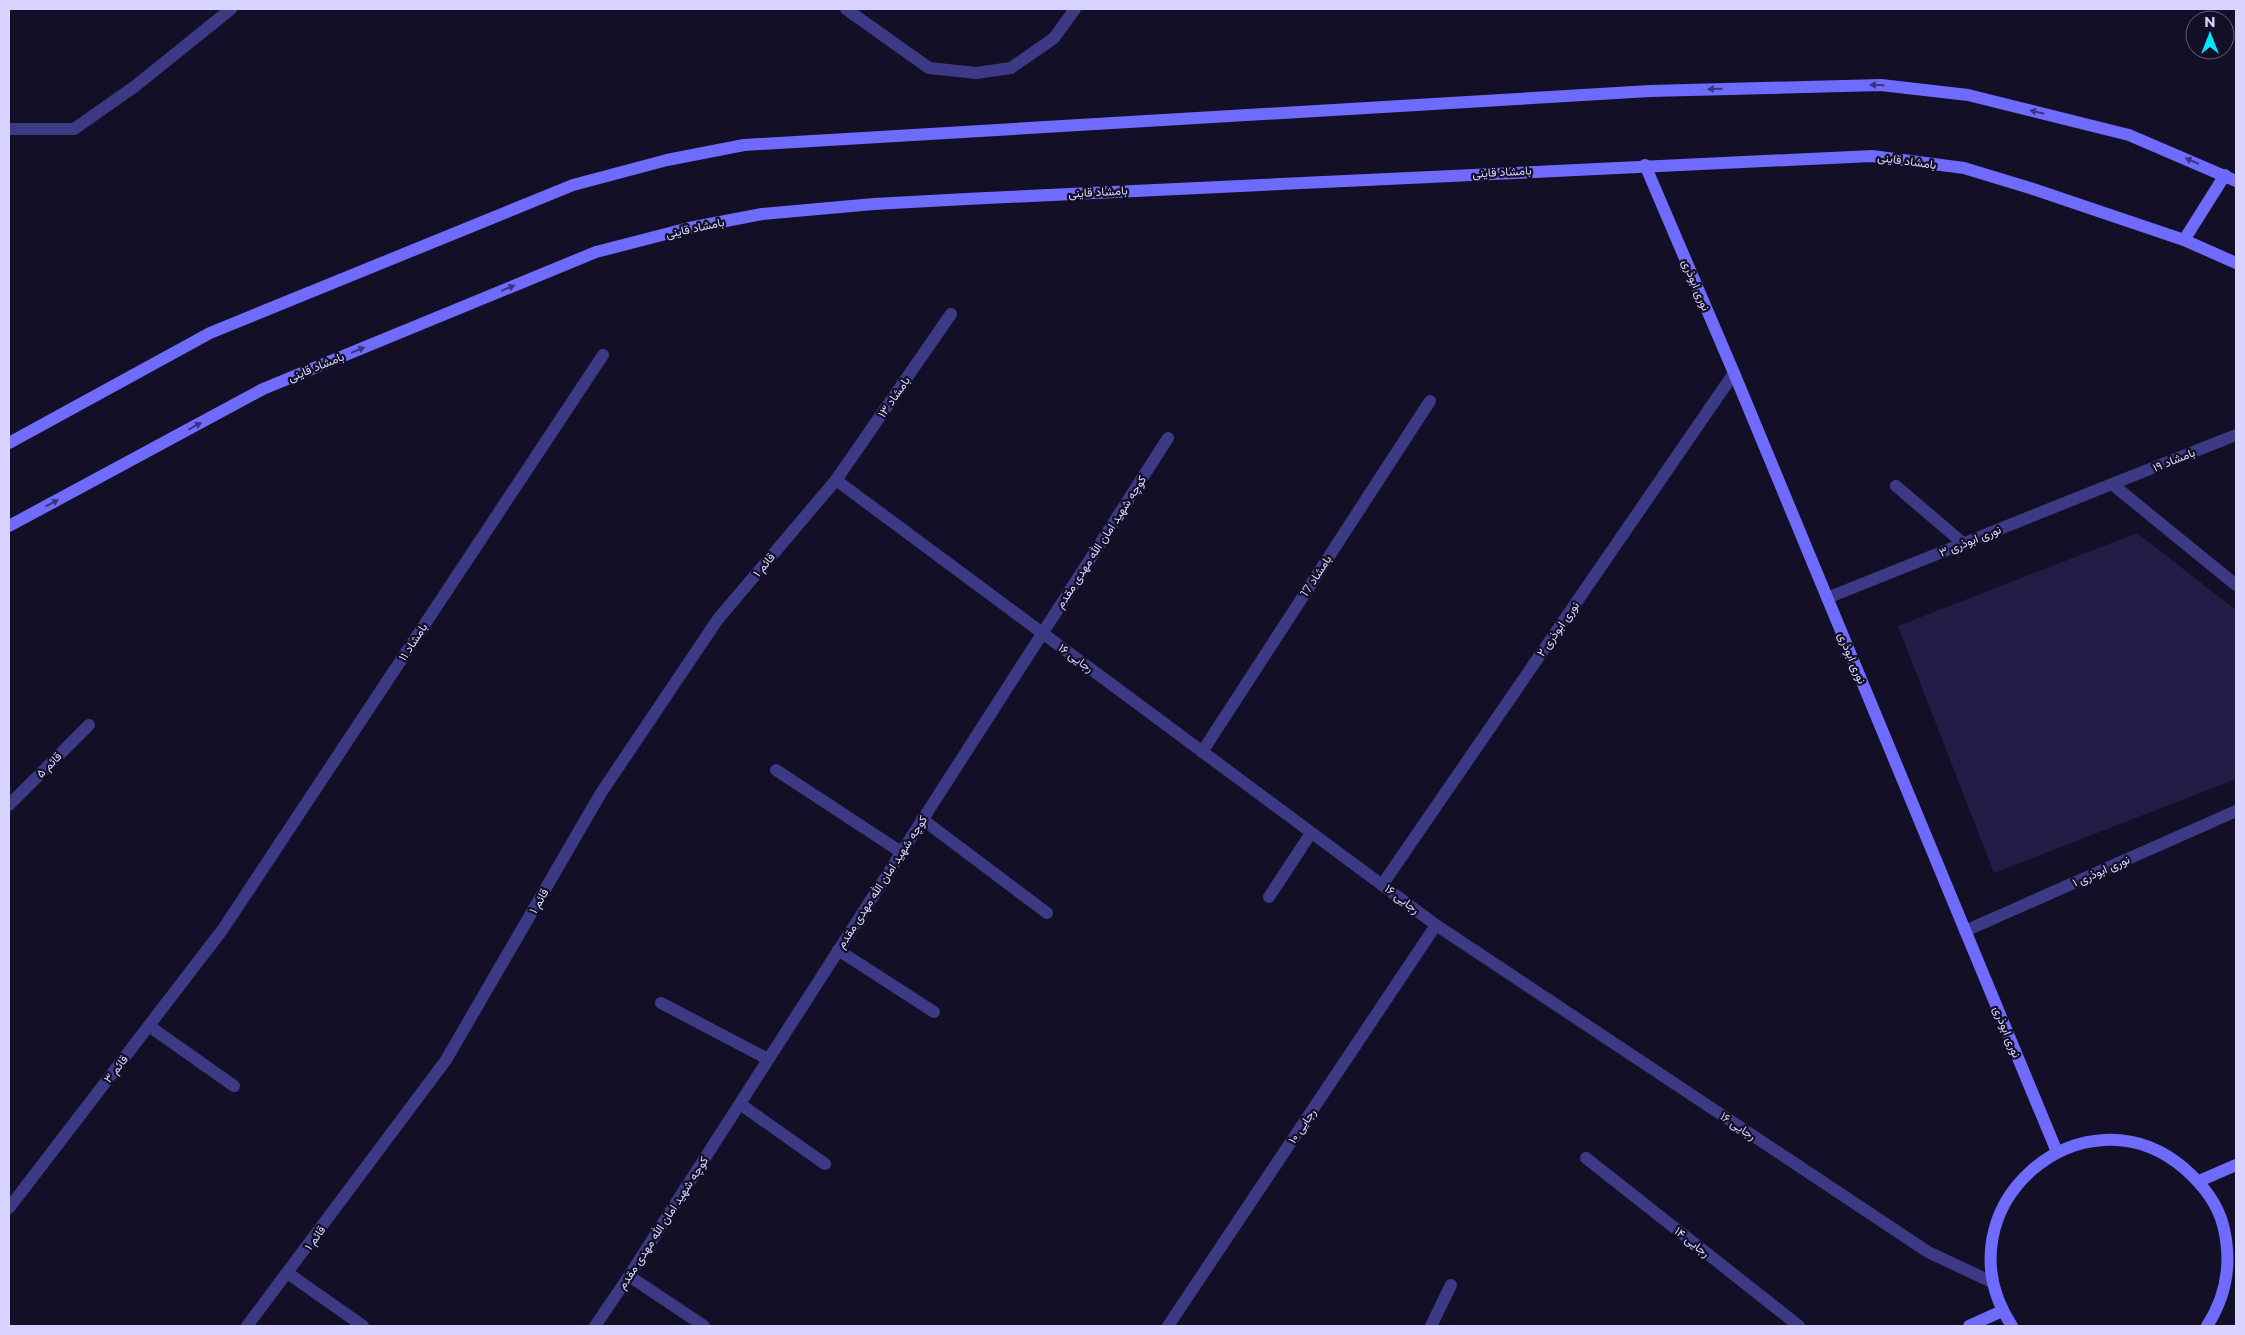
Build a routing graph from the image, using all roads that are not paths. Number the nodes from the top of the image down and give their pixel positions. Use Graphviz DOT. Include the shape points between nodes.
graph roads {
  1 [pos="231,9"];
  2 [pos="846,9"];
  3 [pos="1075,9"];
  4 [pos="9,129"];
  5 [pos="1645,165"];
  6 [pos="2230,178"];
  7 [pos="2184,240"];
  8 [pos="2236,263"];
  9 [pos="951,314"];
  10 [pos="603,355"];
  11 [pos="1734,373"];
  12 [pos="1430,401"];
  13 [pos="2236,435"];
  14 [pos="1168,438"];
  15 [pos="9,443"];
  16 [pos="836,480"];
  17 [pos="2112,484"];
  18 [pos="1896,486"];
  19 [pos="9,526"];
  20 [pos="1964,544"];
  21 [pos="2236,585"];
  22 [pos="1827,598"];
  23 [pos="1042,633"];
  24 [pos="88,725"];
  25 [pos="1202,752"];
  26 [pos="776,770"];
  27 [pos="9,805"];
  28 [pos="2236,811"];
  29 [pos="922,819"];
  30 [pos="1311,832"];
  31 [pos="901,852"];
  32 [pos="1382,884"];
  33 [pos="1269,897"];
  34 [pos="1047,913"];
  35 [pos="1436,925"];
  36 [pos="223,930"];
  37 [pos="1965,931"];
  38 [pos="838,950"];
  39 [pos="660,1003"];
  40 [pos="934,1012"];
  41 [pos="149,1026"];
  42 [pos="768,1059"];
  43 [pos="234,1086"];
  44 [pos="740,1104"];
  45 [pos="2057,1152"];
  46 [pos="1586,1158"];
  47 [pos="825,1164"];
  48 [pos="2236,1165"];
  49 [pos="2199,1181"];
  50 [pos="9,1208"];
  51 [pos="289,1274"];
  52 [pos="629,1276"];
  53 [pos="1992,1282"];
  54 [pos="1451,1285"];
  55 [pos="2002,1311"];
  56 [pos="247,1326"];
  57 [pos="362,1326"];
  58 [pos="595,1326"];
  59 [pos="704,1326"];
  60 [pos="1168,1326"];
  61 [pos="1431,1326"];
  62 [pos="1798,1326"];
  63 [pos="1969,1326"];
  64 [pos="2012,1326"];
  65 [pos="2207,1326"];
  1 -- 4 [label="street" via="134,87 74,129"];
  2 -- 3 [label="street" via="929,68 976,73 1011,68 1054,38"];
  5 -- 7 [label="main road, بامشاد قاینی" via="1881,157 1964,168"];
  5 -- 11 [label="main road, نوری ابوذری"];
  19 -- 5 [label="main road, بامشاد قاینی, one-way" via="263,389 596,252 689,228 762,214 874,204"];
  6 -- 7 [label="main road"];
  6 -- 15 [label="main road, one-way" via="2129,135 1968,95 1881,85 1650,91 744,145 668,160 573,185 210,333"];
  7 -- 8 [label="main road, بامشاد قاینی"];
  9 -- 16 [label="street, بامشاد ۱۳"];
  10 -- 36 [label="street, بامشاد ۱۱"];
  11 -- 22 [label="main road, نوری ابوذری"];
  11 -- 32 [label="street, نوری ابوذری ۲"];
  12 -- 25 [label="street, بامشاد 17"];
  13 -- 17 [label="street, بامشاد ۱۹"];
  14 -- 23 [label="street, کوچه شهید امان الله مهدی مقدم"];
  16 -- 23 [label="street, رجایی ۱۶"];
  16 -- 51 [label="street, قائم ۱" via="718,619 601,793 446,1060"];
  17 -- 20 [label="street, نوری ابوذری ۳"];
  17 -- 21 [label="street"];
  18 -- 20 [label="street"];
  20 -- 22 [label="street, نوری ابوذری ۳"];
  22 -- 37 [label="main road, نوری ابوذری"];
  23 -- 25 [label="street, رجایی ۱۶"];
  23 -- 29 [label="street, کوچه شهید امان الله مهدی مقدم"];
  24 -- 27 [label="street, قائم ۵"];
  25 -- 30 [label="street, رجایی ۱۶"];
  26 -- 31 [label="street"];
  28 -- 37 [label="street, نوری ابوذری ۱"];
  29 -- 31 [label="street, کوچه شهید امان الله مهدی مقدم"];
  29 -- 34 [label="street"];
  30 -- 32 [label="street, رجایی ۱۶"];
  30 -- 33 [label="street"];
  31 -- 38 [label="street, کوچه شهید امان الله مهدی مقدم"];
  32 -- 35 [label="street, رجایی ۱۶"];
  35 -- 53 [label="street, رجایی ۱۶" via="1928,1252"];
  35 -- 60 [label="street, رجایی ۱۰"];
  36 -- 41 [label="street, قائم ۳"];
  37 -- 45 [label="main road, نوری ابوذری"];
  38 -- 40 [label="street"];
  38 -- 42 [label="street, کوچه شهید امان الله مهدی مقدم"];
  39 -- 42 [label="street"];
  41 -- 43 [label="street"];
  41 -- 50 [label="street, قائم ۳"];
  42 -- 44 [label="street, کوچه شهید امان الله مهدی مقدم"];
  44 -- 47 [label="street"];
  44 -- 52 [label="street, کوچه شهید امان الله مهدی مقدم"];
  45 -- 49 [label="main road" via="2086,1143 2117,1141 2148,1146 2175,1161"];
  45 -- 53 [label="main road" via="2031,1170 2015,1187 1996,1220 1990,1251"];
  46 -- 62 [label="street, رجایی ۱۴"];
  48 -- 49 [label="main road"];
  49 -- 65 [label="main road" via="2219,1209 2226,1236 2228,1267 2222,1298"];
  51 -- 56 [label="street, قائم ۱"];
  51 -- 57 [label="street"];
  52 -- 58 [label="street, کوچه شهید امان الله مهدی مقدم"];
  52 -- 59 [label="street"];
  53 -- 55 [label="main road"];
  54 -- 61 [label="street"];
  55 -- 63 [label="main road"];
  55 -- 64 [label="main road"];
}
